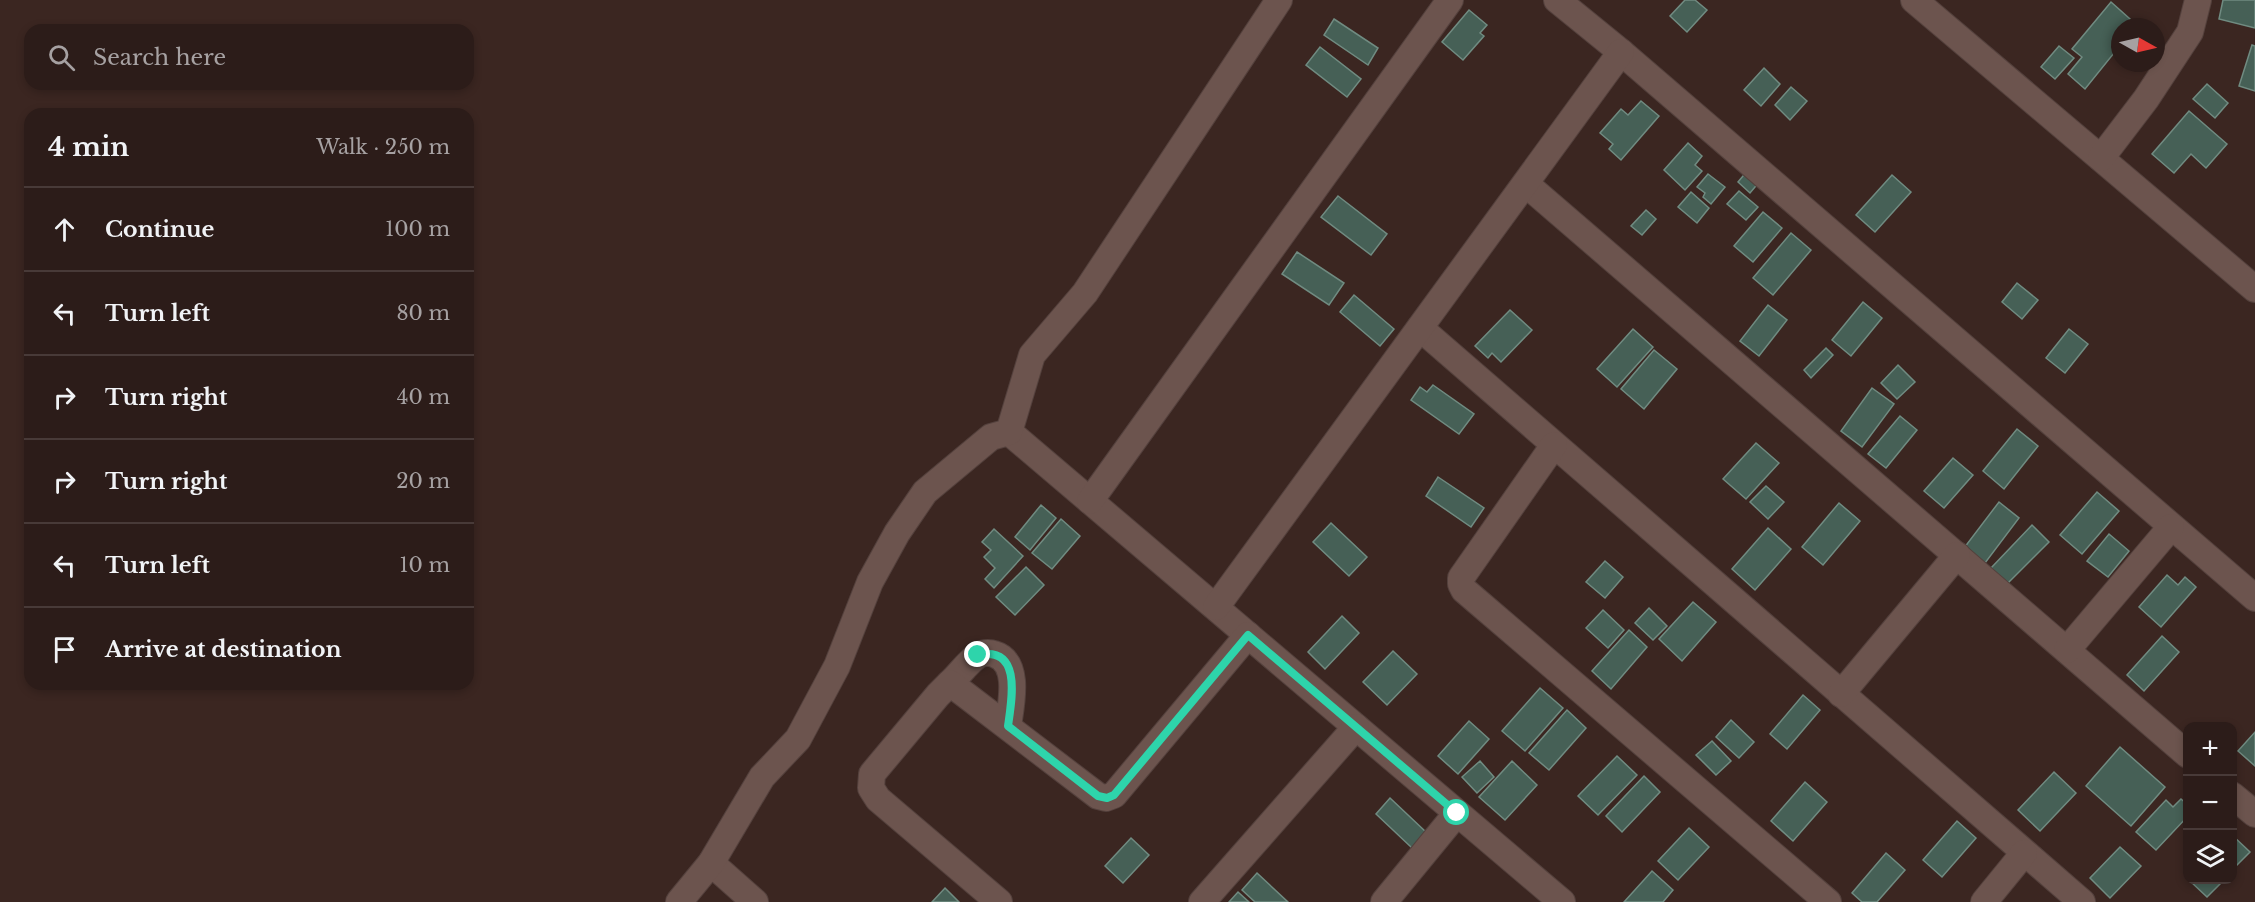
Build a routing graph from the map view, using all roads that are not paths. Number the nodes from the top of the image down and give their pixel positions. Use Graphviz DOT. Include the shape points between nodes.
graph roads {
  1 [pos="1280,0"];
  2 [pos="1450,0"];
  3 [pos="1557,0"];
  4 [pos="1914,0"];
  5 [pos="2198,0"];
  6 [pos="1621,52"];
  7 [pos="2101,158"];
  8 [pos="1526,184"];
  9 [pos="2255,289"];
  10 [pos="1420,328"];
  11 [pos="1009,432"];
  12 [pos="1554,445"];
  13 [pos="1090,501"];
  14 [pos="2171,527"];
  15 [pos="1957,555"];
  16 [pos="2255,598"];
  17 [pos="1216,608"];
  18 [pos="1248,635"];
  19 [pos="2067,650"];
  20 [pos="950,683"];
  21 [pos="1841,694"];
  22 [pos="1008,726"];
  23 [pos="1356,727"];
  24 [pos="2183,752"];
  25 [pos="2237,799"];
  26 [pos="1457,813"];
  27 [pos="2255,814"];
  28 [pos="2024,853"];
  29 [pos="711,863"];
  30 [pos="1819,899"];
  31 [pos="679,902"];
  32 [pos="755,902"];
  33 [pos="999,902"];
  34 [pos="1202,902"];
  35 [pos="1384,902"];
  36 [pos="1562,902"];
  37 [pos="1984,902"];
  38 [pos="2082,902"];
  1 -- 11 [label="street" via="1085,293 1032,355"];
  2 -- 13 [label="street"];
  3 -- 6 [label="street"];
  4 -- 7 [label="street"];
  5 -- 7 [label="street" via="2190,32"];
  6 -- 8 [label="street"];
  6 -- 14 [label="street"];
  7 -- 9 [label="street"];
  8 -- 10 [label="street"];
  8 -- 15 [label="street"];
  10 -- 12 [label="street"];
  10 -- 17 [label="street"];
  11 -- 13 [label="street"];
  11 -- 29 [label="street" via="991,437 925,492 870,582 837,666 798,739 762,777"];
  12 -- 21 [label="street"];
  12 -- 30 [label="street" via="1461,578 1464,590"];
  13 -- 17 [label="street"];
  14 -- 16 [label="street"];
  14 -- 19 [label="street"];
  15 -- 19 [label="street"];
  15 -- 21 [label="street"];
  17 -- 18 [label="street"];
  18 -- 22 [label="street" via="1114,795 1107,798 1098,796"];
  18 -- 23 [label="street"];
  19 -- 24 [label="street"];
  20 -- 22 [label="street"];
  20 -- 22 [label="street" via="978,655 990,652 1002,656 1011,669"];
  20 -- 33 [label="street" via="872,774 871,788 878,799"];
  21 -- 28 [label="street"];
  23 -- 26 [label="street"];
  23 -- 34 [label="street"];
  25 -- 27 [label="street"];
  26 -- 35 [label="street"];
  26 -- 36 [label="street"];
  28 -- 37 [label="street"];
  28 -- 38 [label="street"];
  29 -- 31 [label="street"];
  29 -- 32 [label="street"];
}
